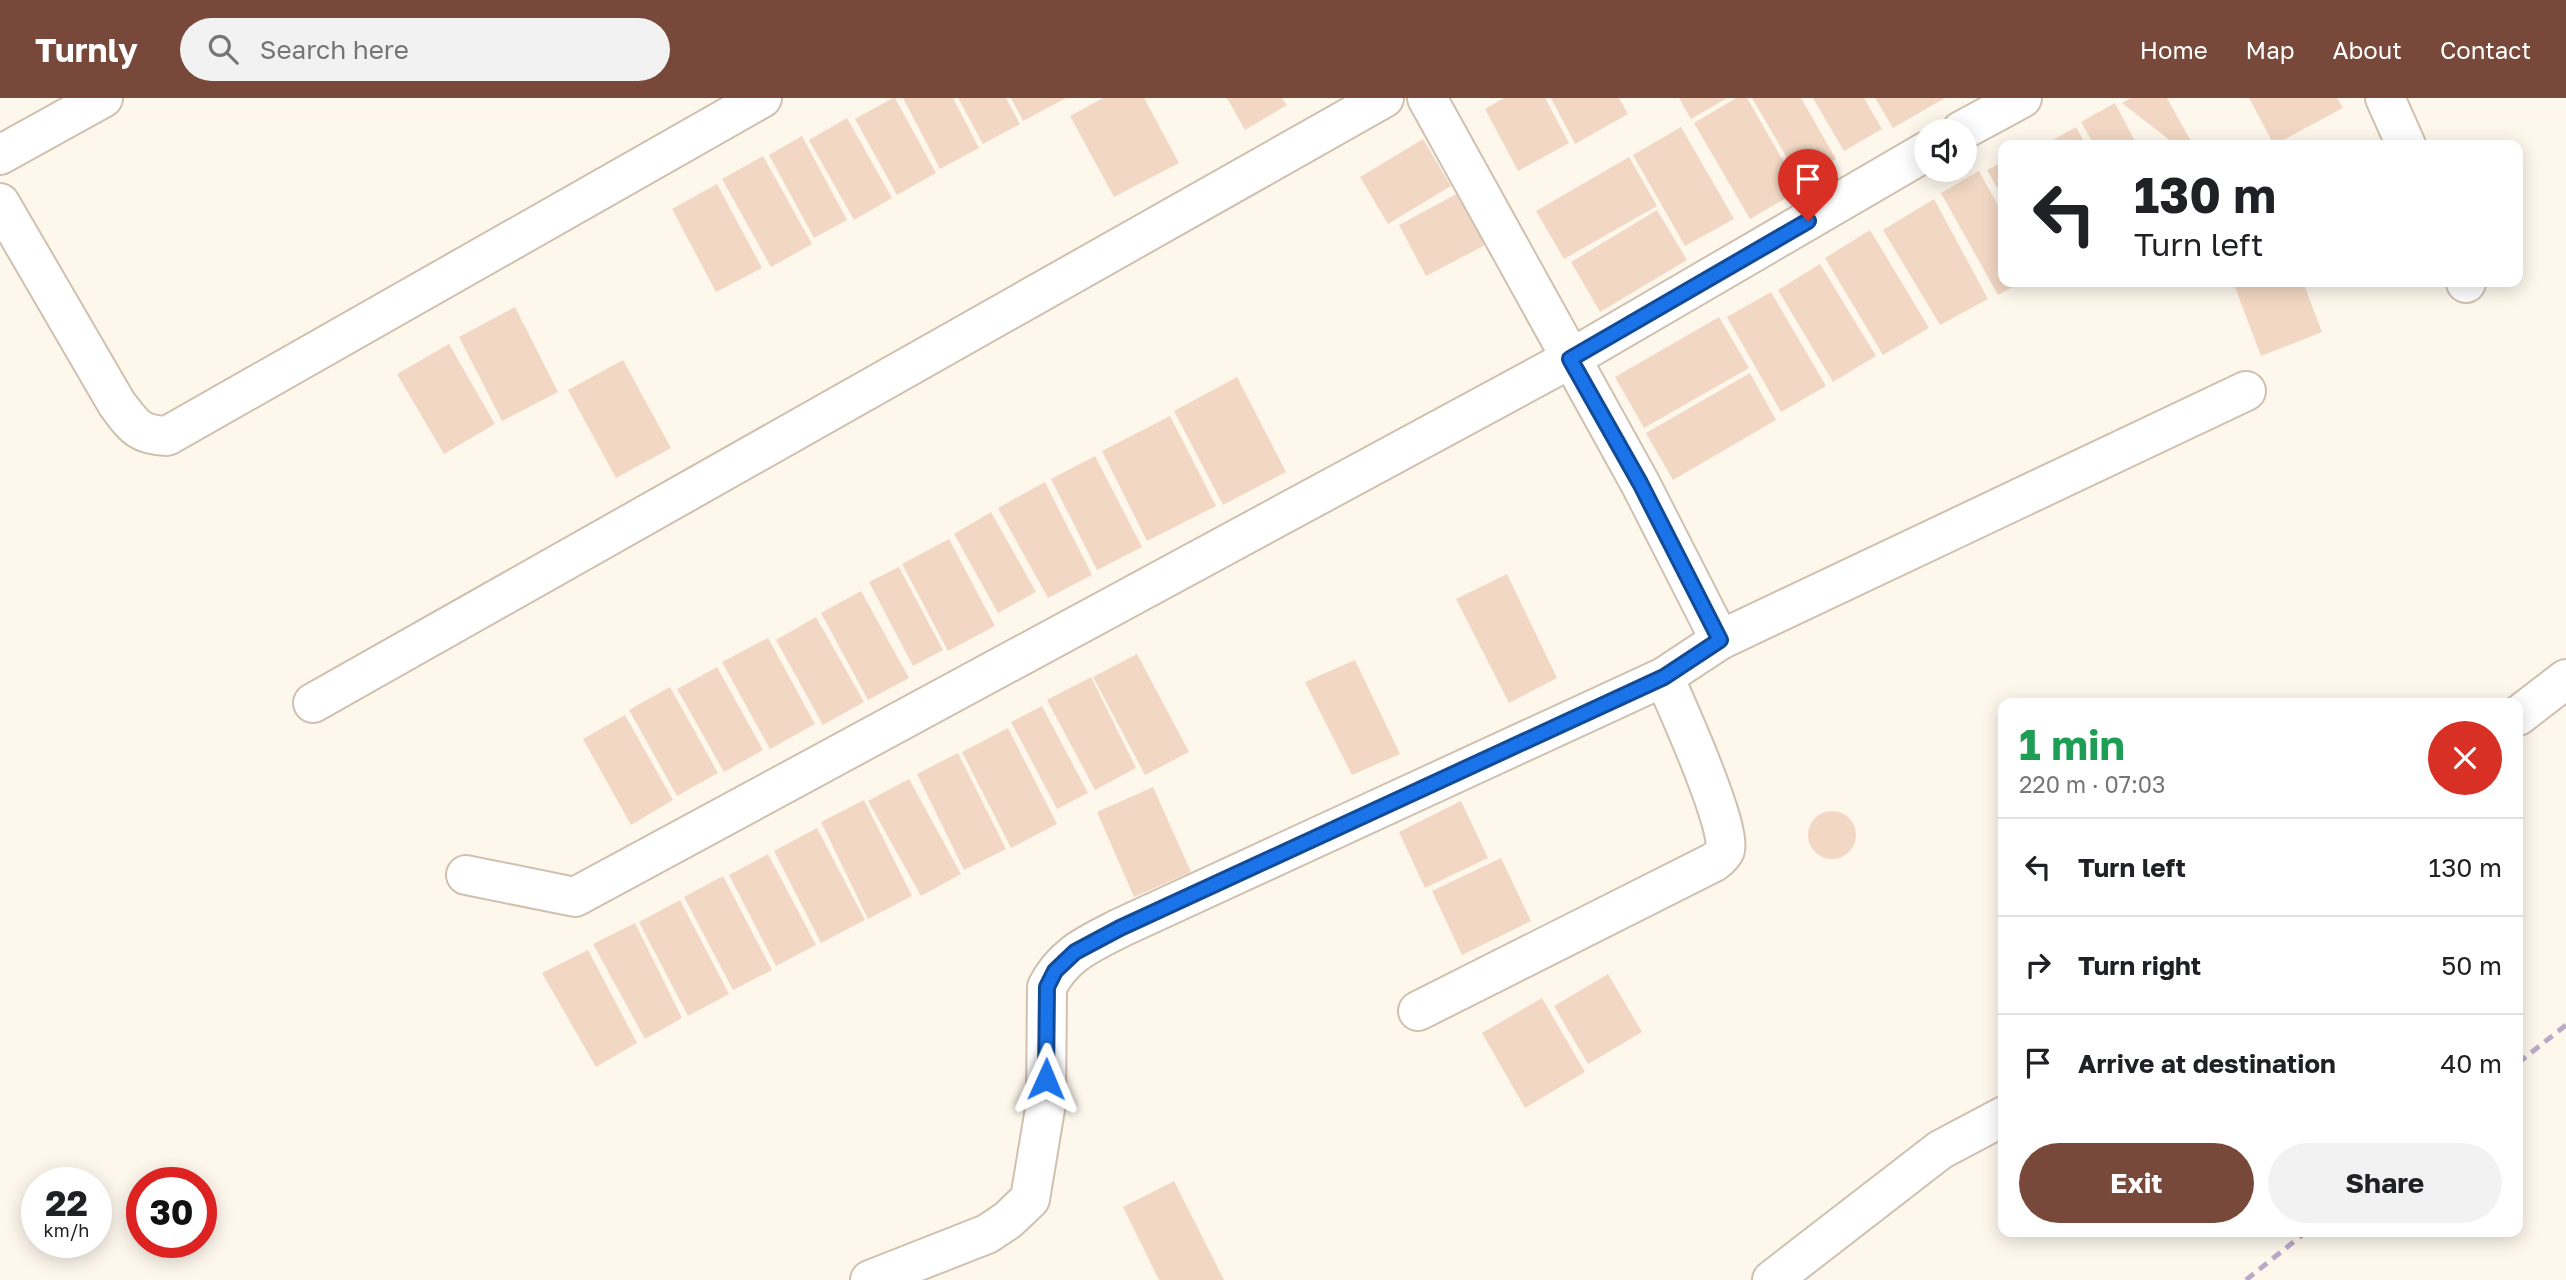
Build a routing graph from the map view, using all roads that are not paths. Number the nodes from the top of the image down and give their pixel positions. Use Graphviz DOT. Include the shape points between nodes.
graph roads {
  1 [pos="103,98"];
  2 [pos="762,98"];
  3 [pos="1384,98"];
  4 [pos="1427,98"];
  5 [pos="2022,98"];
  6 [pos="2385,98"];
  7 [pos="1977,122"];
  8 [pos="2404,140"];
  9 [pos="0,155"];
  10 [pos="1914,160"];
  11 [pos="0,203"];
  12 [pos="1570,359"];
  13 [pos="2246,391"];
  14 [pos="1720,640"];
  15 [pos="1664,677"];
  16 [pos="2566,678"];
  17 [pos="313,703"];
  18 [pos="2523,712"];
  19 [pos="466,875"];
  20 [pos="1418,1011"];
  21 [pos="1998,1119"];
  22 [pos="870,1280"];
  23 [pos="1772,1280"];
  1 -- 9 [label="street"];
  2 -- 11 [label="street" via="167,436 136,429 117,404"];
  3 -- 17 [label="street"];
  4 -- 12 [label="street"];
  5 -- 7 [label="street"];
  6 -- 8 [label="street"];
  10 -- 12 [label="street"];
  12 -- 14 [label="street"];
  12 -- 19 [label="street" via="575,897"];
  13 -- 14 [label="street"];
  14 -- 15 [label="street"];
  15 -- 20 [label="street" via="1699,755 1726,841 1721,856"];
  15 -- 22 [label="street" via="1075,952 1055,971 1047,987 1046,1103 1030,1199 987,1234"];
  16 -- 18 [label="street"];
  21 -- 23 [label="street" via="1940,1150"];
}
